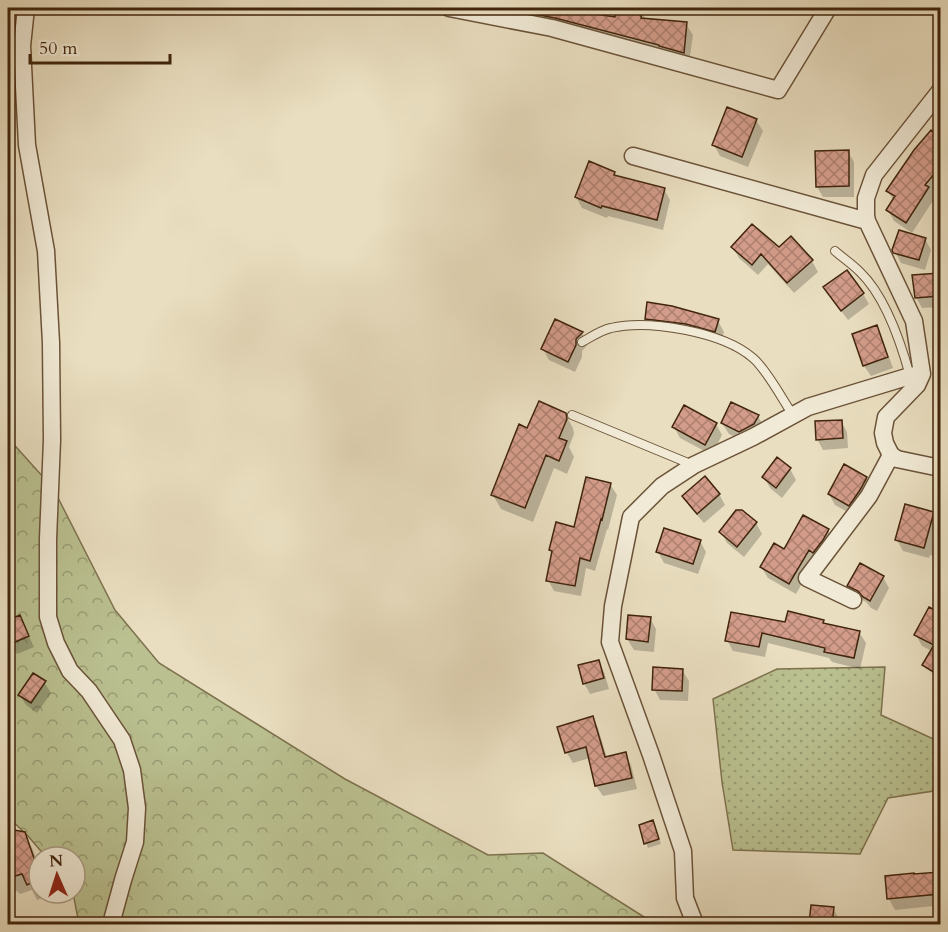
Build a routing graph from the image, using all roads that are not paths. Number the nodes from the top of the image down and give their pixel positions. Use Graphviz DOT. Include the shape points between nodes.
graph roads {
  1 [pos="26,8"];
  2 [pos="449,8"];
  3 [pos="823,9"];
  4 [pos="940,91"];
  5 [pos="633,156"];
  6 [pos="867,221"];
  7 [pos="835,251"];
  8 [pos="582,342"];
  9 [pos="916,375"];
  10 [pos="793,415"];
  11 [pos="572,416"];
  12 [pos="891,455"];
  13 [pos="694,465"];
  14 [pos="940,468"];
  15 [pos="853,600"];
  16 [pos="111,924"];
  17 [pos="695,924"];
  1 -- 16 [label="street" via="22,46 27,145 46,251 51,343 48,617 70,671 89,691 122,740 132,770 137,808 135,842"];
  2 -- 3 [label="street" via="552,28 778,90"];
  4 -- 6 [label="street" via="873,175 866,198"];
  5 -- 6 [label="street"];
  6 -- 9 [label="street" via="915,321"];
  7 -- 9 [label="lane" via="861,272 874,289"];
  8 -- 10 [label="lane" via="609,328 638,324 678,328 725,341 753,358"];
  9 -- 10 [label="street"];
  9 -- 12 [label="street" via="917,385 886,417 883,433"];
  10 -- 13 [label="street"];
  11 -- 13 [label="lane"];
  12 -- 14 [label="street"];
  12 -- 15 [label="street" via="869,496 807,578"];
  13 -- 17 [label="street" via="662,486 631,517 613,606 610,642 683,852 685,898"];
}
